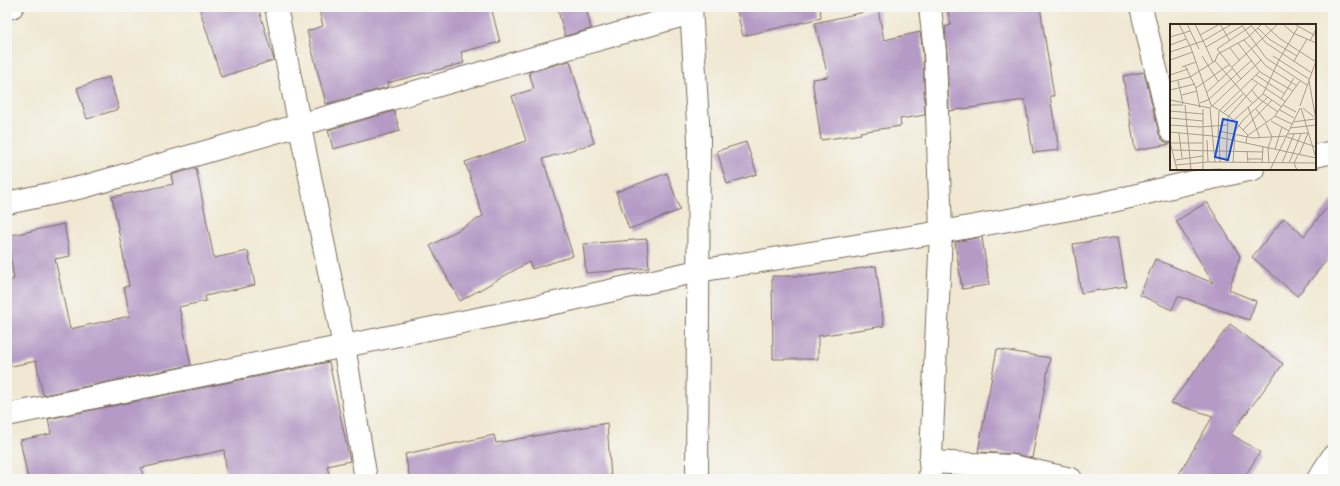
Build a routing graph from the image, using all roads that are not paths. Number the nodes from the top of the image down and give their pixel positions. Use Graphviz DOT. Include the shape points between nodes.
graph roads {
  1 [pos="12,7"];
  2 [pos="276,7"];
  3 [pos="930,7"];
  4 [pos="1141,7"];
  5 [pos="7,8"];
  6 [pos="691,10"];
  7 [pos="300,125"];
  8 [pos="1170,127"];
  9 [pos="1333,152"];
  10 [pos="1316,156"];
  11 [pos="1243,170"];
  12 [pos="1182,176"];
  13 [pos="7,203"];
  14 [pos="941,232"];
  15 [pos="698,271"];
  16 [pos="344,346"];
  17 [pos="7,415"];
  18 [pos="1333,456"];
  19 [pos="930,471"];
  20 [pos="366,479"];
  21 [pos="697,479"];
  22 [pos="1071,479"];
  23 [pos="1318,479"];
  1 -- 5 [label="street"];
  2 -- 7 [label="street"];
  3 -- 14 [label="street" via="935,52"];
  4 -- 8 [label="street"];
  6 -- 7 [label="street"];
  6 -- 15 [label="street" via="699,139"];
  7 -- 13 [label="street" via="83,187"];
  7 -- 16 [label="street"];
  9 -- 10 [label="street"];
  11 -- 12 [label="street"];
  12 -- 14 [label="street" via="1104,203"];
  14 -- 15 [label="street"];
  14 -- 19 [label="street"];
  15 -- 16 [label="street"];
  15 -- 21 [label="street"];
  16 -- 17 [label="street"];
  16 -- 20 [label="street"];
  18 -- 23 [label="street"];
  19 -- 22 [label="street" via="1012,466"];
}
